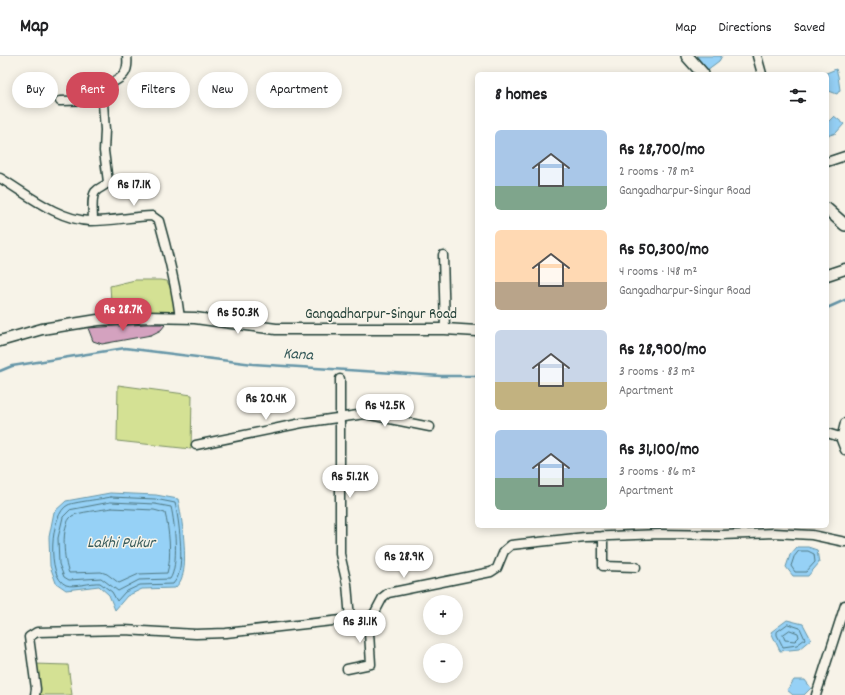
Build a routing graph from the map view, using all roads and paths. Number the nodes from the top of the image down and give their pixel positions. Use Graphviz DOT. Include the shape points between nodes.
graph roads {
  1 [pos="127,56"];
  2 [pos="687,56"];
  3 [pos="757,56"];
  4 [pos="701,72"];
  5 [pos="761,72"];
  6 [pos="119,80"];
  7 [pos="60,101"];
  8 [pos="66,101"];
  9 [pos="103,108"];
  10 [pos="845,156"];
  11 [pos="829,161"];
  12 [pos="0,178"];
  13 [pos="829,211"];
  14 [pos="93,221"];
  15 [pos="845,225"];
  16 [pos="443,255"];
  17 [pos="845,269"];
  18 [pos="829,274"];
  19 [pos="180,318"];
  20 [pos="445,329"];
  21 [pos="475,331"];
  22 [pos="0,341"];
  23 [pos="340,379"];
  24 [pos="340,418"];
  25 [pos="845,424"];
  26 [pos="430,427"];
  27 [pos="829,434"];
  28 [pos="841,439"];
  29 [pos="196,445"];
  30 [pos="845,450"];
  31 [pos="603,536"];
  32 [pos="845,542"];
  33 [pos="636,567"];
  34 [pos="845,605"];
  35 [pos="368,617"];
  36 [pos="350,619"];
  37 [pos="348,668"];
  38 [pos="35,695"];
  39 [pos="816,695"];
  1 -- 6 [label="street" via="126,70"];
  2 -- 4 [label="main road"];
  3 -- 5 [label="street"];
  7 -- 8 [label="street"];
  9 -- 14 [label="street" via="108,182 94,194"];
  10 -- 11 [label="street"];
  12 -- 14 [label="street" via="63,216"];
  13 -- 15 [label="main road"];
  14 -- 19 [label="street" via="146,216 159,221 176,290"];
  16 -- 20 [label="street"];
  17 -- 18 [label="street"];
  19 -- 20 [label="street, Gangadharpur-Singur Road" via="276,330"];
  19 -- 22 [label="street, Gangadharpur-Singur Road" via="98,320 42,329"];
  20 -- 21 [label="street, Gangadharpur-Singur Road"];
  23 -- 24 [label="street"];
  24 -- 26 [label="street" via="371,415"];
  24 -- 29 [label="street" via="302,423"];
  24 -- 36 [label="street" via="340,554 347,584"];
  25 -- 28 [label="street"];
  27 -- 28 [label="street"];
  28 -- 30 [label="street"];
  31 -- 32 [label="street" via="779,533 812,535"];
  31 -- 33 [label="street" via="603,566"];
  31 -- 35 [label="street" via="511,545 504,550 499,565 494,570 388,593 374,614"];
  34 -- 39 [label="street"];
  35 -- 36 [label="street"];
  35 -- 37 [label="street" via="371,664"];
  36 -- 38 [label="street" via="196,634 124,630 37,632 29,637"];
}
